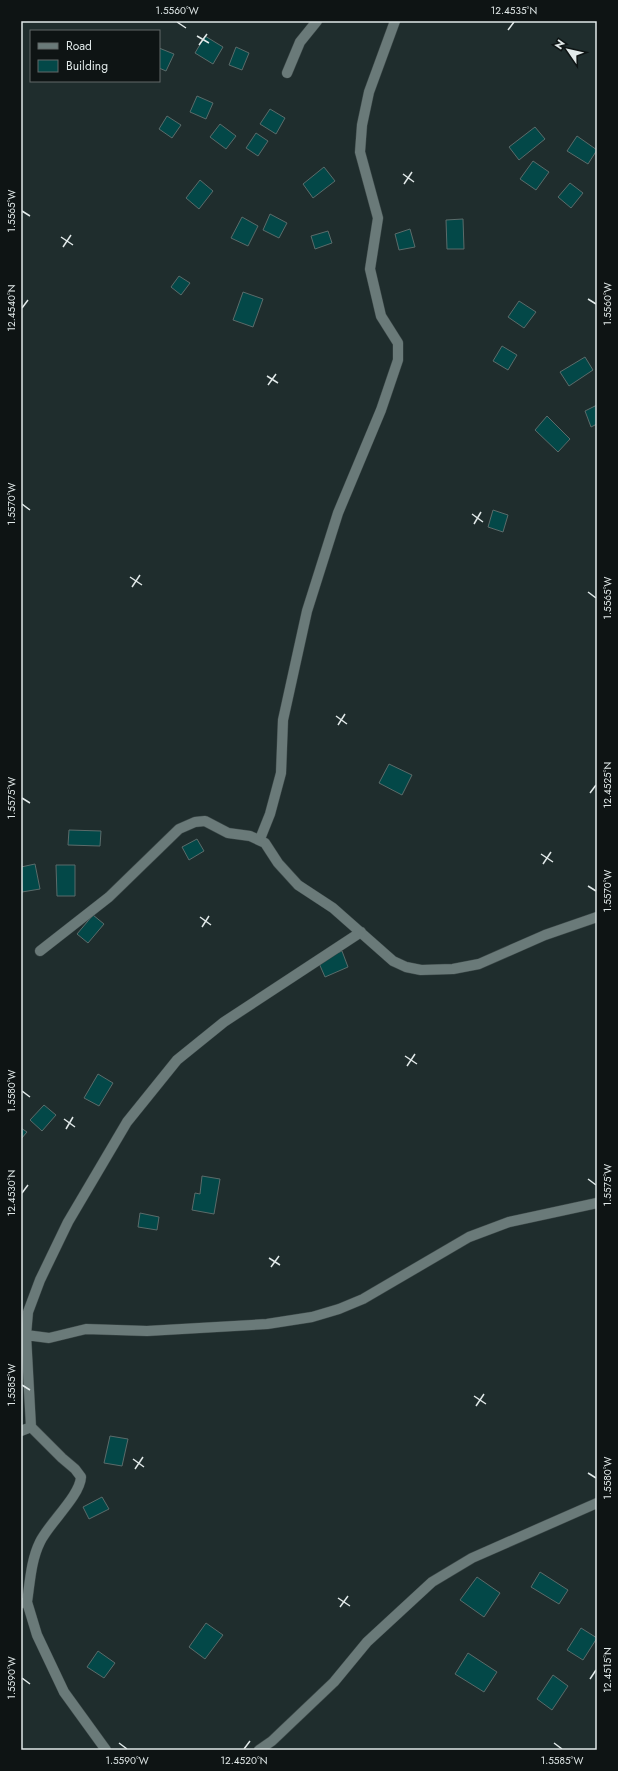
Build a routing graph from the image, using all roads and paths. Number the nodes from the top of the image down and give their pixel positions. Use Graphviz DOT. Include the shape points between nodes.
graph roads {
  1 [pos="317,21"];
  2 [pos="394,21"];
  3 [pos="288,73"];
  4 [pos="260,839"];
  5 [pos="597,917"];
  6 [pos="361,932"];
  7 [pos="40,951"];
  8 [pos="597,1203"];
  9 [pos="24,1334"];
  10 [pos="26,1429"];
  11 [pos="597,1503"];
  12 [pos="24,1603"];
  13 [pos="106,1750"];
  14 [pos="259,1750"];
  1 -- 3 [label="street" via="300,42"];
  2 -- 4 [label="street" via="369,92 362,125 360,152 378,218 370,269 381,316 398,343 398,360 381,410 338,513 307,611 283,720 281,773"];
  4 -- 6 [label="street" via="298,885 333,908"];
  4 -- 7 [label="street" via="235,835 205,821 179,829 109,897"];
  5 -- 6 [label="street" via="545,935 479,964 453,969 406,968 393,961"];
  6 -- 9 [label="street" via="224,1022 177,1060 127,1122 68,1222 40,1280 28,1312"];
  8 -- 9 [label="street" via="509,1222 469,1237 363,1299 312,1317 267,1324 147,1331 86,1329 49,1338"];
  9 -- 10 [label="street"];
  10 -- 12 [label="street" via="75,1469 81,1477 78,1490 40,1542 31,1568"];
  11 -- 14 [label="street" via="472,1558 432,1582 367,1642 334,1682"];
  12 -- 13 [label="street" via="64,1692"];
}
